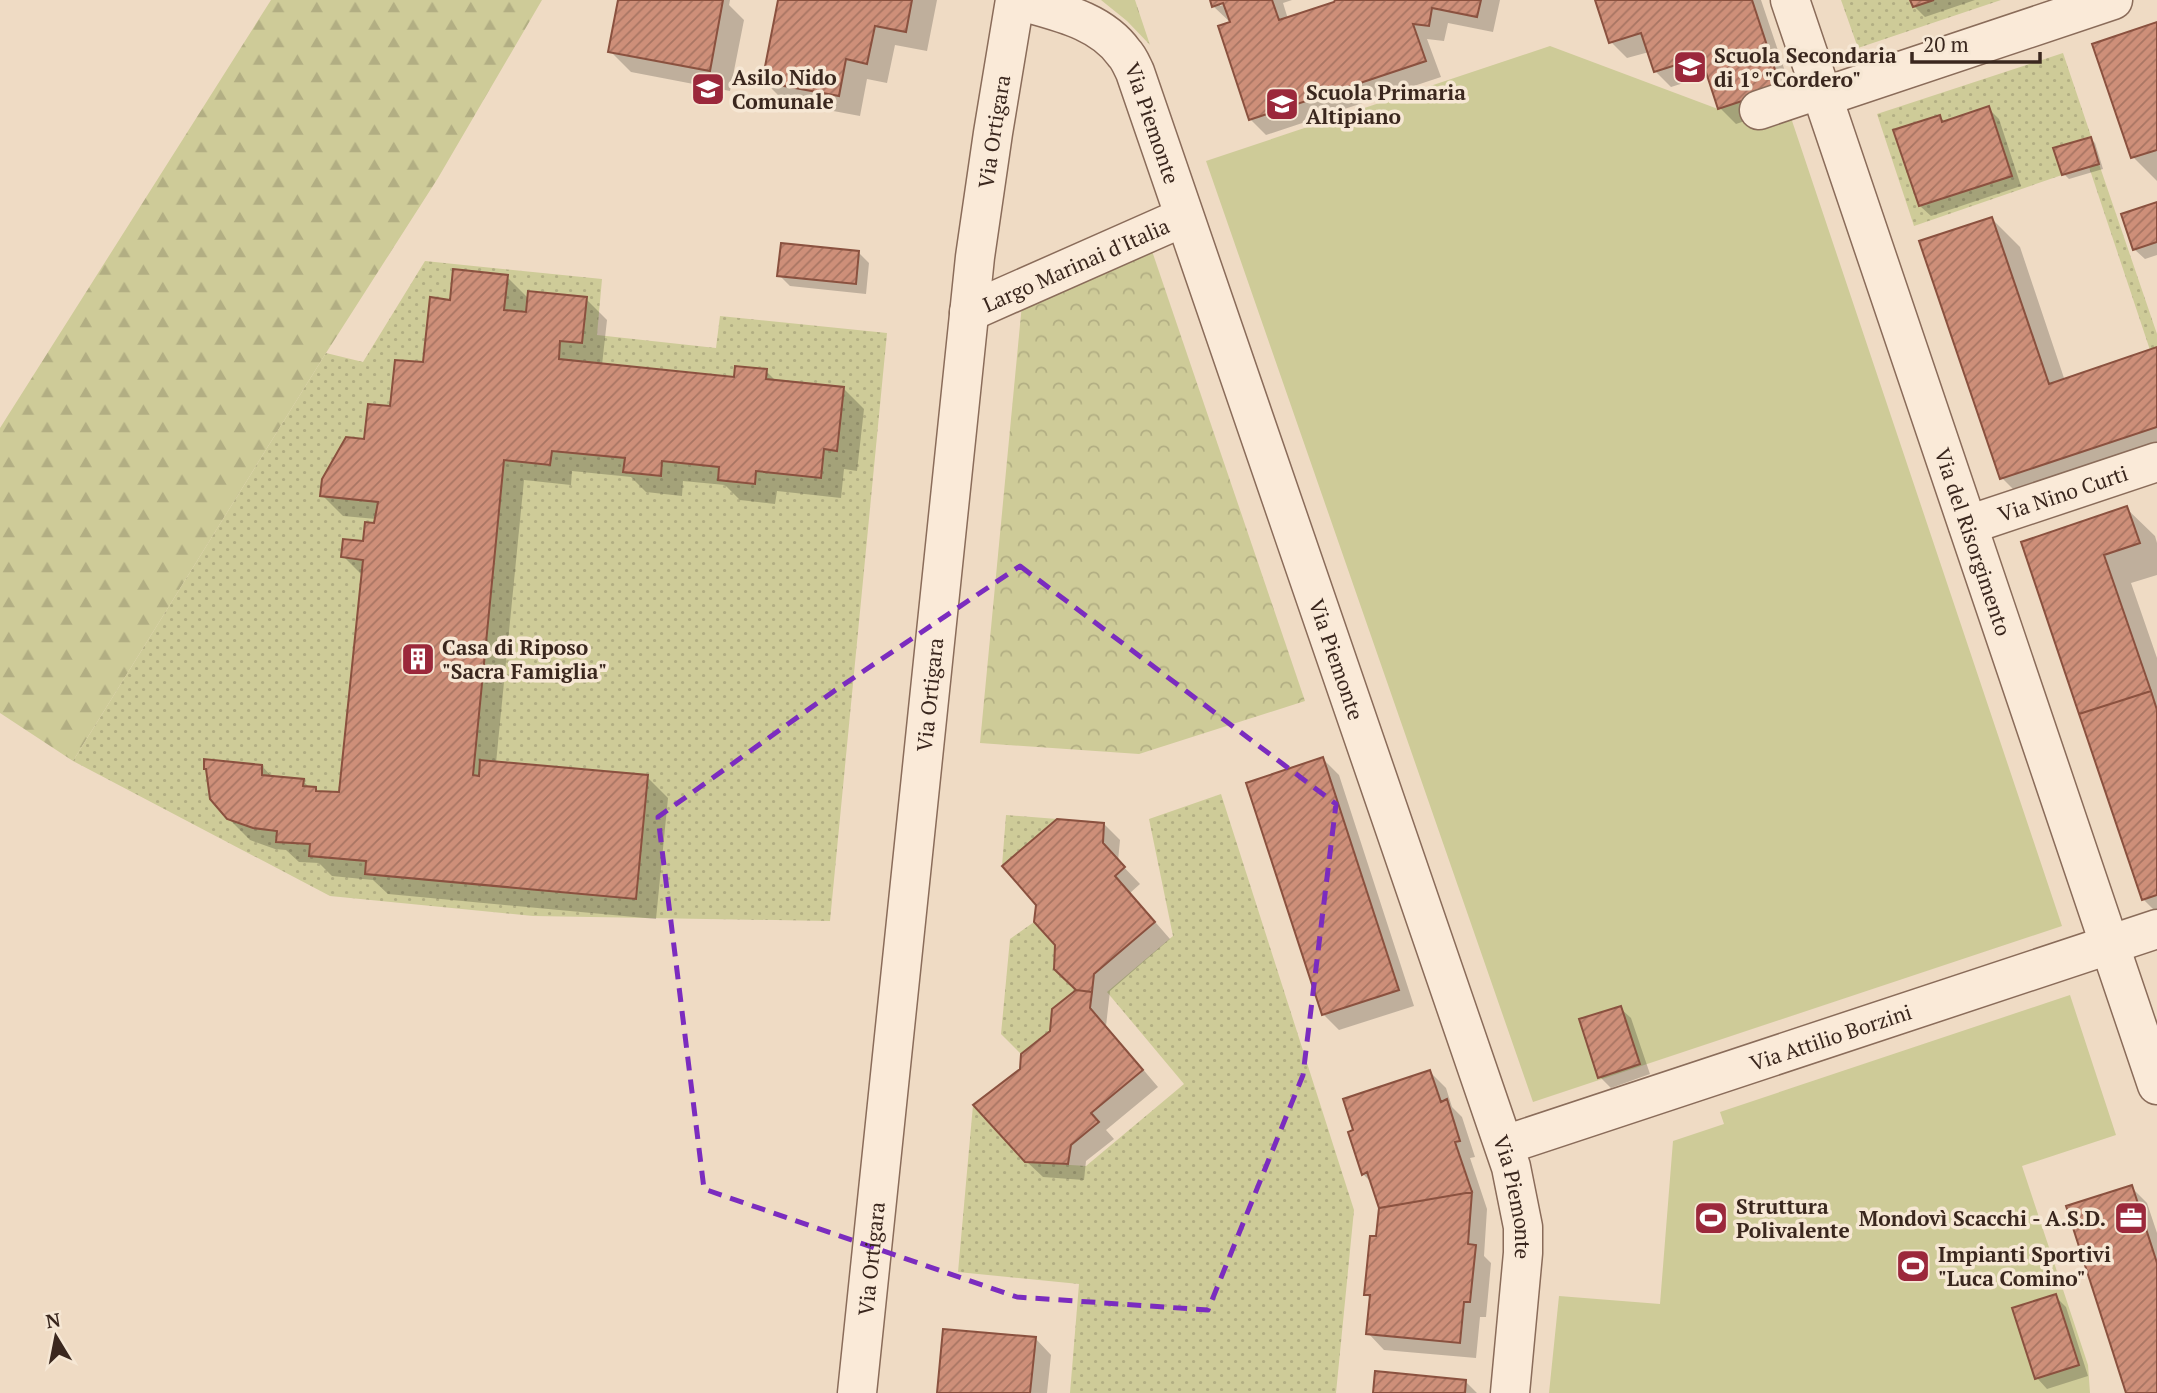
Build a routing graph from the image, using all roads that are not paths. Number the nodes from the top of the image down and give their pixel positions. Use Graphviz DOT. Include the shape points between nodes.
graph roads {
  1 [pos="1016,0"];
  2 [pos="1790,0"];
  3 [pos="2113,0"];
  4 [pos="1822,93"];
  5 [pos="1759,110"];
  6 [pos="1184,217"];
  7 [pos="969,312"];
  8 [pos="2157,462"];
  9 [pos="1968,525"];
  10 [pos="2157,929"];
  11 [pos="2110,945"];
  12 [pos="2157,1084"];
  13 [pos="1505,1145"];
  14 [pos="857,1393"];
  15 [pos="1510,1393"];
  1 -- 6 [label="street, Via Piemonte" via="1088,23 1125,53"];
  1 -- 7 [label="street, Via Ortigara"];
  2 -- 4 [label="street, Via del Risorgimento"];
  3 -- 4 [label="street"];
  4 -- 5 [label="street"];
  4 -- 9 [label="street, Via del Risorgimento"];
  6 -- 7 [label="street, Largo Marinai d'Italia"];
  6 -- 13 [label="street, Via Piemonte"];
  7 -- 14 [label="street, Via Ortigara"];
  8 -- 9 [label="street, Via Nino Curti"];
  9 -- 11 [label="street, Via del Risorgimento"];
  10 -- 11 [label="street, Via Attilio Borzini"];
  11 -- 12 [label="street, Via del Risorgimento"];
  11 -- 13 [label="street, Via Attilio Borzini"];
  13 -- 15 [label="street, Via Piemonte" via="1523,1239"];
}
